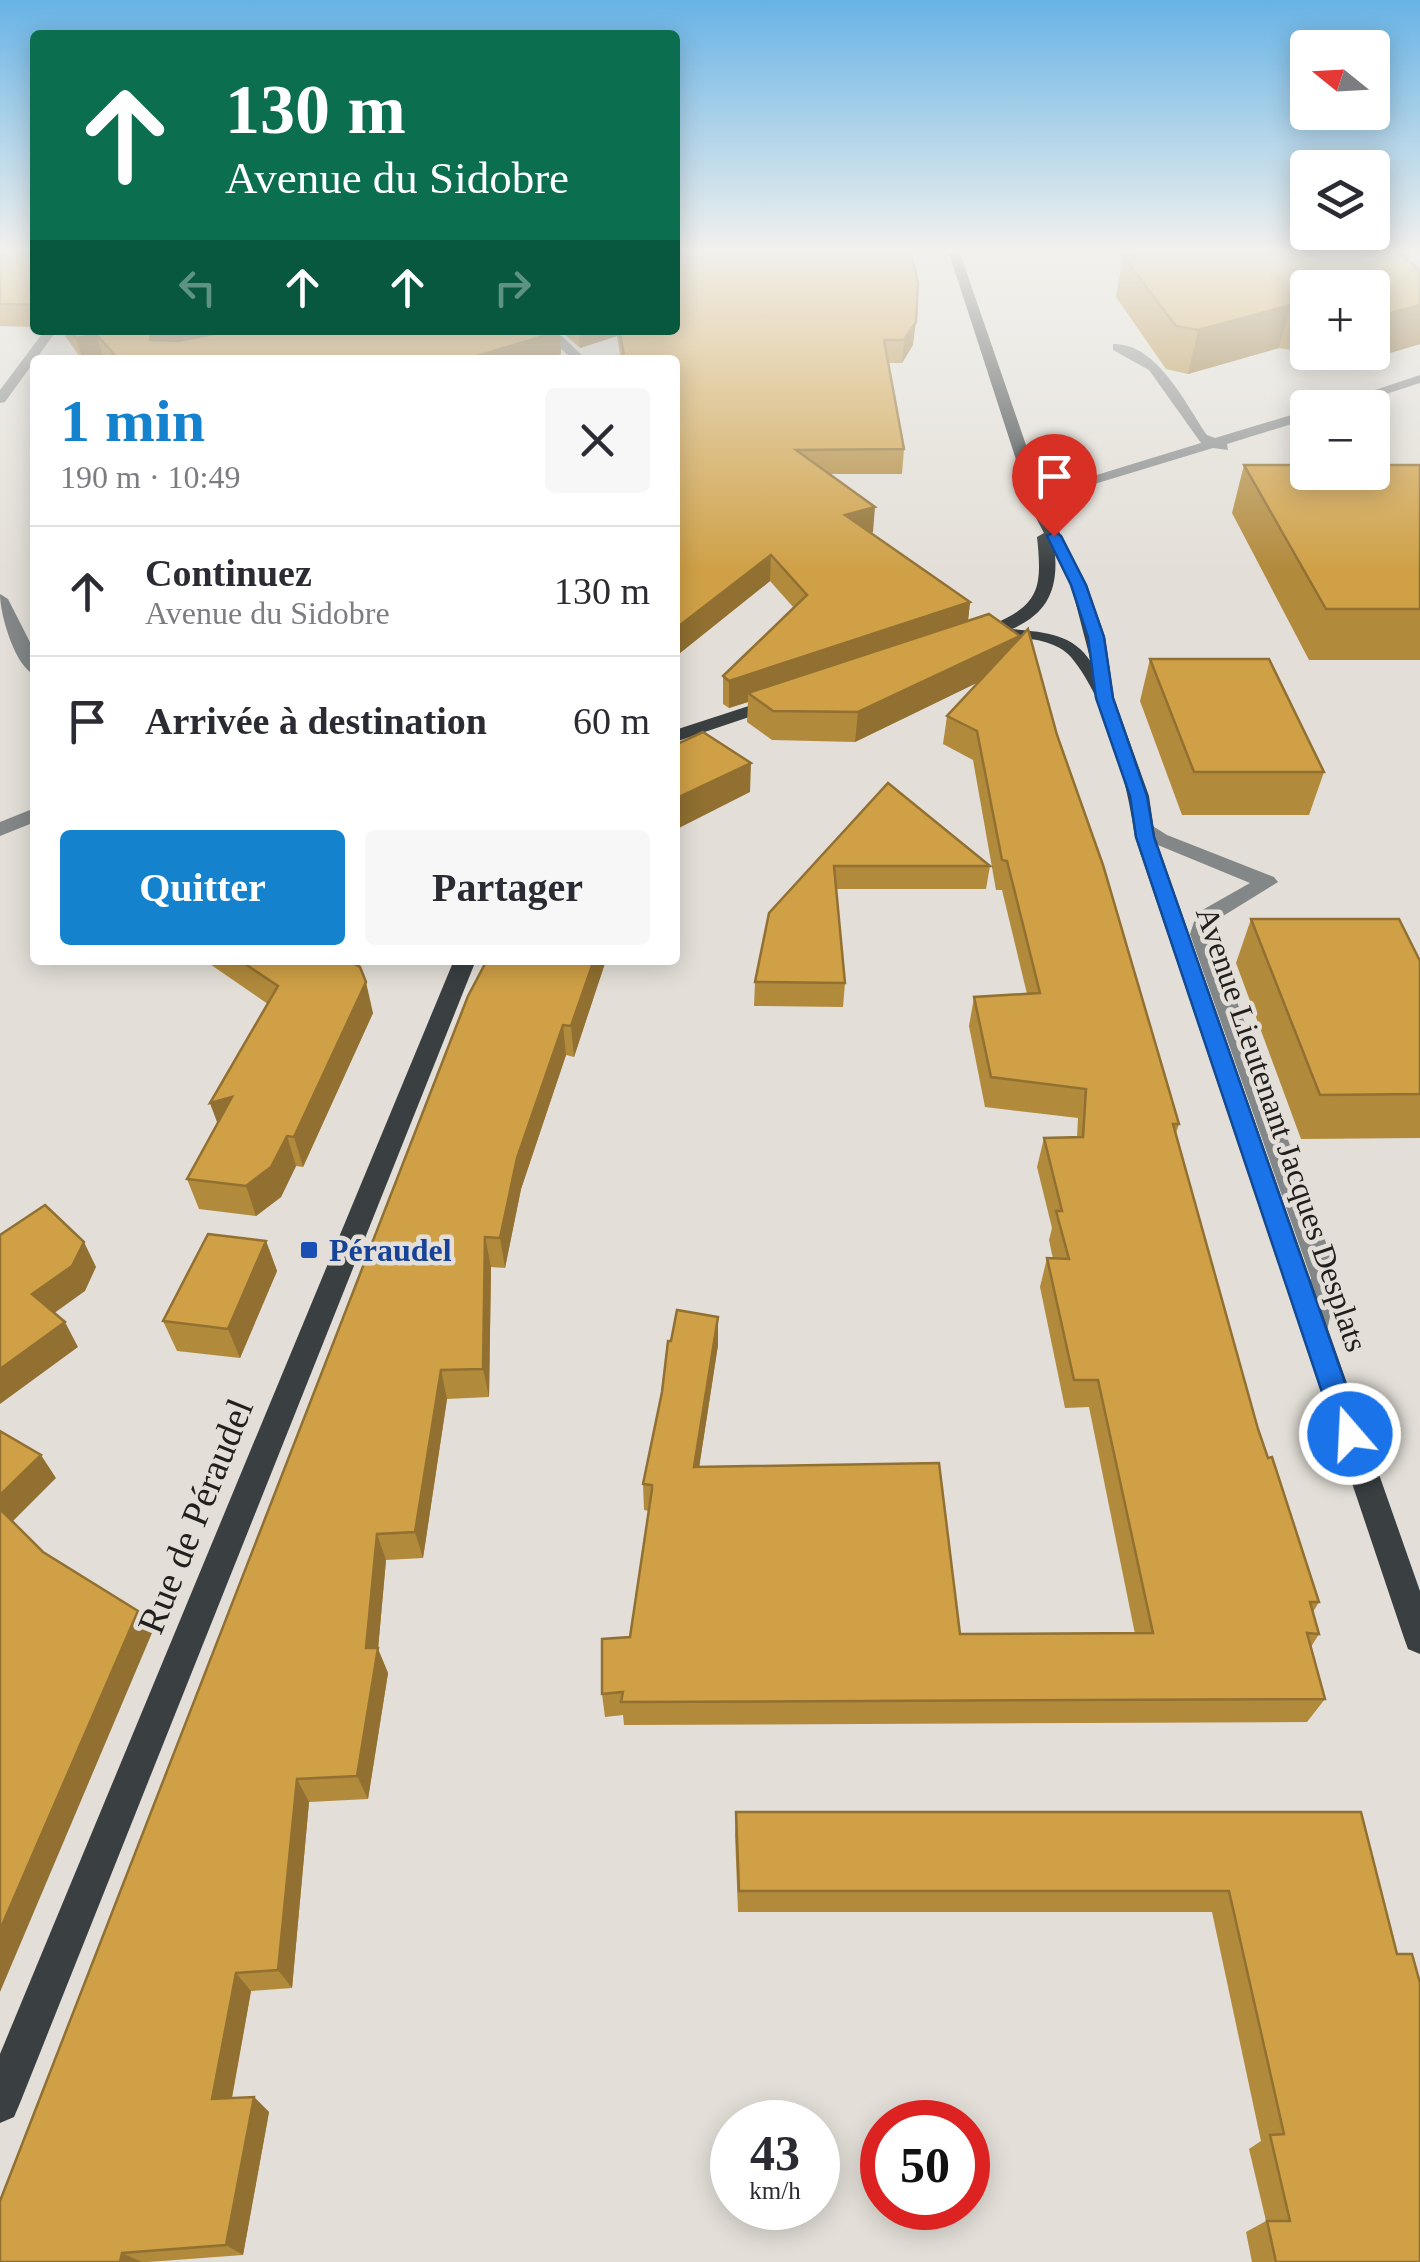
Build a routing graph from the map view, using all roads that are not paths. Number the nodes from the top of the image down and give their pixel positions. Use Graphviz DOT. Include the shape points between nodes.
graph roads {
  1 [pos="30,359"];
  2 [pos="990,359"];
  3 [pos="1139,359"];
  4 [pos="1420,379"];
  5 [pos="30,385"];
  6 [pos="10,386"];
  7 [pos="1385,390"];
  8 [pos="0,399"];
  9 [pos="1290,419"];
  10 [pos="1212,443"];
  11 [pos="1246,450"];
  12 [pos="1033,485"];
  13 [pos="1042,512"];
  14 [pos="0,599"];
  15 [pos="990,631"];
  16 [pos="953,644"];
  17 [pos="30,660"];
  18 [pos="805,693"];
  19 [pos="1105,698"];
  20 [pos="680,734"];
  21 [pos="30,816"];
  22 [pos="1144,826"];
  23 [pos="0,830"];
  24 [pos="463,965"];
  25 [pos="1314,1331"];
  26 [pos="1420,1638"];
  27 [pos="0,2103"];
  1 -- 6 [label="street"];
  2 -- 12 [label="main road"];
  3 -- 10 [label="street" via="1154,366"];
  4 -- 7 [label="street"];
  5 -- 6 [label="street"];
  6 -- 8 [label="street"];
  9 -- 10 [label="street"];
  10 -- 11 [label="street"];
  10 -- 12 [label="street" via="1078,485"];
  12 -- 13 [label="main road"];
  13 -- 15 [label="main road" via="1049,589 1026,615"];
  13 -- 19 [label="main road" via="1096,637"];
  14 -- 17 [label="street"];
  15 -- 16 [label="main road"];
  15 -- 19 [label="main road" via="1050,638 1074,650"];
  18 -- 20 [label="main road"];
  19 -- 22 [label="main road, Avenue Lieutenant Jacques Desplats"];
  21 -- 23 [label="street"];
  22 -- 25 [label="main road, Avenue Lieutenant Jacques Desplats"];
  22 -- 25 [label="street" via="1160,839 1267,882 1206,918 1201,934 1326,1278"];
  24 -- 27 [label="main road, Rue de Péraudel"];
  25 -- 26 [label="main road, Avenue Lieutenant Jacques Desplats"];
}
